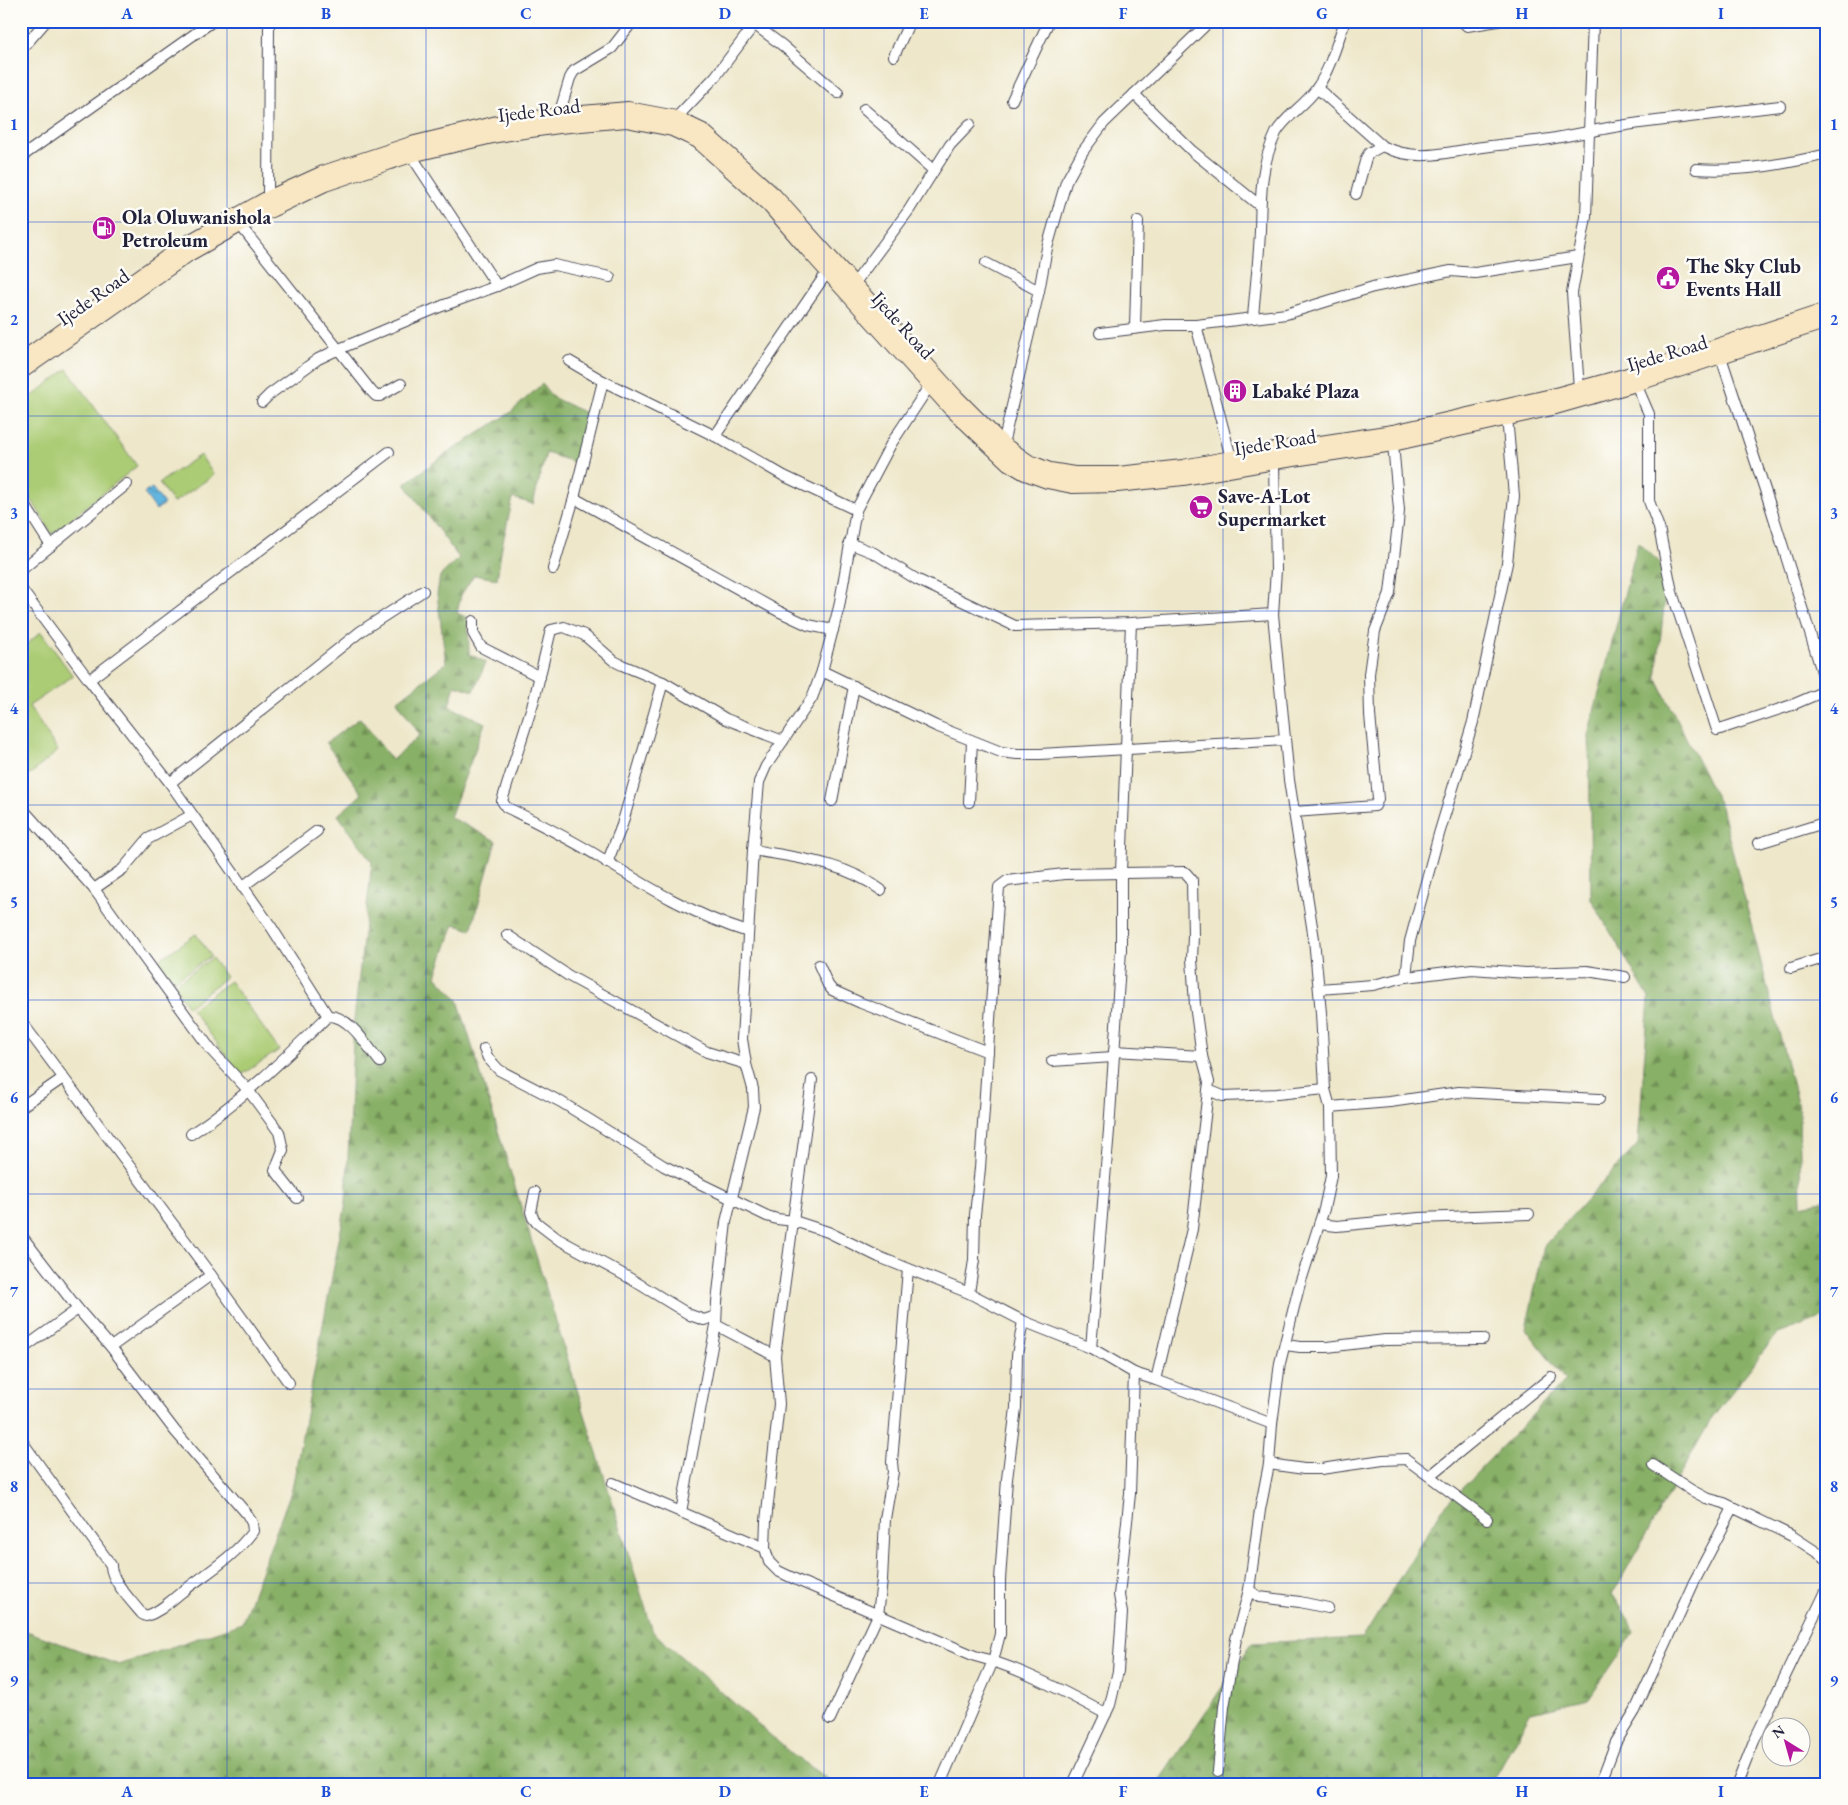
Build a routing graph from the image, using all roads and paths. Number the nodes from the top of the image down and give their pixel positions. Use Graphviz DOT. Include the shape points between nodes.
graph roads {
  1 [pos="46,21"];
  2 [pos="213,21"];
  3 [pos="270,21"];
  4 [pos="633,21"];
  5 [pos="910,21"];
  6 [pos="1049,21"];
  7 [pos="1210,21"];
  8 [pos="1345,21"];
  9 [pos="1462,21"];
  10 [pos="1498,21"];
  11 [pos="1593,21"];
  12 [pos="756,23"];
  13 [pos="21,50"];
  14 [pos="894,56"];
  15 [pos="1317,88"];
  16 [pos="838,93"];
  17 [pos="1134,94"];
  18 [pos="1012,100"];
  19 [pos="1780,106"];
  20 [pos="864,109"];
  21 [pos="559,115"];
  22 [pos="676,118"];
  23 [pos="970,124"];
  24 [pos="1588,131"];
  25 [pos="1382,146"];
  26 [pos="1827,154"];
  27 [pos="411,155"];
  28 [pos="21,158"];
  29 [pos="1696,169"];
  30 [pos="934,170"];
  31 [pos="1356,194"];
  32 [pos="268,198"];
  33 [pos="1259,205"];
  34 [pos="1138,221"];
  35 [pos="240,225"];
  36 [pos="1578,257"];
  37 [pos="986,263"];
  38 [pos="828,271"];
  39 [pos="610,277"];
  40 [pos="854,284"];
  41 [pos="497,286"];
  42 [pos="1039,291"];
  43 [pos="1827,310"];
  44 [pos="1253,318"];
  45 [pos="1827,322"];
  46 [pos="1196,325"];
  47 [pos="1135,328"];
  48 [pos="1100,333"];
  49 [pos="339,349"];
  50 [pos="1721,357"];
  51 [pos="21,360"];
  52 [pos="570,361"];
  53 [pos="21,372"];
  54 [pos="603,381"];
  55 [pos="400,384"];
  56 [pos="1636,384"];
  57 [pos="930,385"];
  58 [pos="1579,389"];
  59 [pos="262,402"];
  60 [pos="1508,417"];
  61 [pos="715,436"];
  62 [pos="1004,444"];
  63 [pos="1393,444"];
  64 [pos="389,452"];
  65 [pos="1231,458"];
  66 [pos="1274,462"];
  67 [pos="127,484"];
  68 [pos="574,498"];
  69 [pos="21,499"];
  70 [pos="856,510"];
  71 [pos="849,543"];
  72 [pos="51,546"];
  73 [pos="553,569"];
  74 [pos="21,570"];
  75 [pos="21,589"];
  76 [pos="423,591"];
  77 [pos="1273,614"];
  78 [pos="473,622"];
  79 [pos="1131,623"];
  80 [pos="833,630"];
  81 [pos="822,671"];
  82 [pos="540,677"];
  83 [pos="89,680"];
  84 [pos="663,682"];
  85 [pos="854,686"];
  86 [pos="1827,689"];
  87 [pos="1285,740"];
  88 [pos="783,741"];
  89 [pos="972,741"];
  90 [pos="1126,748"];
  91 [pos="170,784"];
  92 [pos="832,801"];
  93 [pos="969,802"];
  94 [pos="21,807"];
  95 [pos="1294,812"];
  96 [pos="192,814"];
  97 [pos="1827,822"];
  98 [pos="317,831"];
  99 [pos="1760,842"];
  100 [pos="753,850"];
  101 [pos="607,863"];
  102 [pos="1121,872"];
  103 [pos="242,887"];
  104 [pos="94,890"];
  105 [pos="881,890"];
  106 [pos="748,932"];
  107 [pos="507,936"];
  108 [pos="1827,956"];
  109 [pos="819,965"];
  110 [pos="1791,968"];
  111 [pos="1406,977"];
  112 [pos="1625,977"];
  113 [pos="1319,989"];
  114 [pos="328,1016"];
  115 [pos="21,1022"];
  116 [pos="484,1049"];
  117 [pos="988,1052"];
  118 [pos="1114,1054"];
  119 [pos="1202,1056"];
  120 [pos="1052,1061"];
  121 [pos="380,1062"];
  122 [pos="746,1064"];
  123 [pos="62,1078"];
  124 [pos="812,1080"];
  125 [pos="1325,1089"];
  126 [pos="248,1090"];
  127 [pos="1208,1090"];
  128 [pos="1599,1100"];
  129 [pos="21,1107"];
  130 [pos="1330,1108"];
  131 [pos="191,1134"];
  132 [pos="535,1192"];
  133 [pos="297,1198"];
  134 [pos="732,1198"];
  135 [pos="1529,1214"];
  136 [pos="794,1221"];
  137 [pos="1319,1224"];
  138 [pos="21,1235"];
  139 [pos="908,1269"];
  140 [pos="210,1275"];
  141 [pos="969,1294"];
  142 [pos="78,1309"];
  143 [pos="716,1320"];
  144 [pos="1022,1321"];
  145 [pos="1483,1339"];
  146 [pos="1286,1344"];
  147 [pos="111,1347"];
  148 [pos="1091,1348"];
  149 [pos="21,1350"];
  150 [pos="775,1356"];
  151 [pos="1134,1373"];
  152 [pos="1551,1377"];
  153 [pos="1156,1380"];
  154 [pos="289,1383"];
  155 [pos="1272,1424"];
  156 [pos="21,1440"];
  157 [pos="1269,1464"];
  158 [pos="1653,1465"];
  159 [pos="1430,1476"];
  160 [pos="613,1484"];
  161 [pos="1732,1508"];
  162 [pos="682,1512"];
  163 [pos="1487,1519"];
  164 [pos="765,1548"];
  165 [pos="1827,1559"];
  166 [pos="1827,1589"];
  167 [pos="1249,1590"];
  168 [pos="1328,1608"];
  169 [pos="878,1615"];
  170 [pos="993,1661"];
  171 [pos="1106,1714"];
  172 [pos="830,1719"];
  173 [pos="1218,1771"];
  174 [pos="940,1784"];
  175 [pos="1073,1784"];
  176 [pos="1600,1784"];
  177 [pos="1737,1784"];
  1 -- 13 [label="street"];
  2 -- 28 [label="street"];
  3 -- 32 [label="street"];
  4 -- 21 [label="street" via="612,48 574,71"];
  5 -- 14 [label="street"];
  6 -- 18 [label="street"];
  7 -- 17 [label="street"];
  8 -- 15 [label="street"];
  9 -- 10 [label="street" via="1467,26"];
  11 -- 24 [label="street"];
  12 -- 16 [label="street"];
  12 -- 22 [label="street" via="715,77"];
  15 -- 25 [label="street"];
  15 -- 33 [label="street" via="1277,130 1264,165"];
  17 -- 33 [label="street" via="1192,151"];
  17 -- 42 [label="street" via="1092,138 1066,182 1049,239"];
  19 -- 24 [label="street"];
  20 -- 30 [label="street"];
  21 -- 22 [label="main road, Ijede Road" via="628,109"];
  21 -- 32 [label="main road, Ijede Road" via="497,123 411,144 323,173"];
  22 -- 40 [label="main road, Ijede Road" via="704,131 775,196"];
  23 -- 30 [label="street" via="950,145"];
  24 -- 25 [label="street" via="1437,156 1415,156"];
  24 -- 36 [label="street" via="1586,217"];
  25 -- 31 [label="street" via="1366,158"];
  26 -- 29 [label="street" via="1754,168"];
  27 -- 35 [label="main road, Ijede Road" via="325,184"];
  27 -- 38 [label="main road, Ijede Road" via="497,135 559,126 626,120 672,129 698,141 712,152 769,205"];
  27 -- 41 [label="street"];
  30 -- 40 [label="street" via="909,210"];
  32 -- 51 [label="main road, Ijede Road" via="187,243"];
  33 -- 44 [label="street"];
  34 -- 47 [label="street"];
  35 -- 49 [label="street"];
  35 -- 53 [label="main road, Ijede Road" via="190,254"];
  36 -- 44 [label="street" via="1474,273 1451,271 1373,287 1286,314"];
  36 -- 58 [label="street" via="1572,293"];
  37 -- 42 [label="street"];
  38 -- 57 [label="main road, Ijede Road"];
  38 -- 61 [label="street"];
  39 -- 41 [label="street" via="554,266 537,268"];
  40 -- 62 [label="main road, Ijede Road" via="957,398"];
  41 -- 49 [label="street"];
  42 -- 62 [label="street"];
  43 -- 58 [label="main road, Ijede Road"];
  44 -- 46 [label="street"];
  45 -- 50 [label="main road, Ijede Road"];
  46 -- 47 [label="street"];
  46 -- 65 [label="street"];
  47 -- 48 [label="street"];
  49 -- 55 [label="street" via="376,396"];
  49 -- 59 [label="street" via="318,359"];
  50 -- 56 [label="main road, Ijede Road"];
  50 -- 86 [label="street"];
  52 -- 54 [label="street"];
  54 -- 61 [label="street"];
  54 -- 68 [label="street"];
  56 -- 60 [label="main road, Ijede Road"];
  56 -- 86 [label="street" via="1649,414 1649,501 1659,528 1672,592 1717,730 1792,705"];
  57 -- 66 [label="main road, Ijede Road" via="1008,463 1047,481 1072,486 1117,485 1183,478"];
  57 -- 70 [label="street" via="891,444"];
  58 -- 65 [label="main road, Ijede Road" via="1393,432"];
  60 -- 63 [label="main road, Ijede Road"];
  60 -- 111 [label="street" via="1514,496 1507,563 1473,722 1410,941"];
  61 -- 70 [label="street" via="784,476"];
  62 -- 65 [label="main road, Ijede Road" via="1029,462 1074,474 1118,474"];
  63 -- 66 [label="main road, Ijede Road"];
  63 -- 95 [label="street" via="1398,523 1390,593 1374,631 1369,674 1378,799 1375,806"];
  64 -- 83 [label="street"];
  66 -- 77 [label="street" via="1276,570"];
  67 -- 72 [label="street"];
  68 -- 73 [label="street"];
  68 -- 80 [label="street" via="778,611 808,625"];
  69 -- 72 [label="street"];
  70 -- 71 [label="street"];
  71 -- 79 [label="street" via="1015,626"];
  71 -- 80 [label="street"];
  72 -- 74 [label="street"];
  75 -- 83 [label="street"];
  76 -- 91 [label="street" via="361,631"];
  77 -- 79 [label="street"];
  77 -- 87 [label="street"];
  78 -- 82 [label="street" via="481,647"];
  79 -- 90 [label="street"];
  80 -- 81 [label="street"];
  81 -- 85 [label="street"];
  81 -- 88 [label="street" via="812,698"];
  82 -- 84 [label="street" via="551,630 564,626 584,635 614,661"];
  82 -- 101 [label="street" via="502,801"];
  83 -- 91 [label="street"];
  84 -- 88 [label="street" via="726,719"];
  84 -- 101 [label="street" via="622,825"];
  85 -- 89 [label="street"];
  85 -- 92 [label="street"];
  87 -- 90 [label="street"];
  87 -- 95 [label="street"];
  88 -- 100 [label="street" via="759,782"];
  89 -- 90 [label="street" via="1001,752 1018,754"];
  89 -- 93 [label="street"];
  90 -- 102 [label="street"];
  91 -- 96 [label="street"];
  94 -- 104 [label="street"];
  95 -- 113 [label="street"];
  96 -- 103 [label="street"];
  96 -- 104 [label="street" via="148,839 123,868"];
  97 -- 99 [label="street"];
  98 -- 103 [label="street"];
  100 -- 105 [label="street" via="834,865"];
  100 -- 106 [label="street"];
  101 -- 106 [label="street" via="708,918"];
  102 -- 117 [label="street" via="1064,874 1001,884"];
  102 -- 118 [label="street" via="1121,950"];
  102 -- 119 [label="street" via="1180,871 1192,880 1192,959"];
  103 -- 114 [label="street"];
  104 -- 126 [label="street" via="210,1050"];
  106 -- 122 [label="street" via="742,1039"];
  107 -- 122 [label="street" via="569,976 707,1052"];
  108 -- 110 [label="street"];
  109 -- 117 [label="street" via="832,990"];
  111 -- 112 [label="street" via="1477,969 1526,973 1587,971"];
  111 -- 113 [label="street" via="1373,985"];
  113 -- 125 [label="street"];
  114 -- 121 [label="street" via="334,1015 347,1022"];
  114 -- 126 [label="street"];
  115 -- 123 [label="street"];
  116 -- 134 [label="street" via="499,1070 561,1102 664,1166"];
  117 -- 141 [label="street"];
  118 -- 119 [label="street"];
  118 -- 120 [label="street"];
  118 -- 148 [label="street"];
  119 -- 127 [label="street"];
  122 -- 134 [label="street" via="754,1107"];
  123 -- 129 [label="street"];
  123 -- 140 [label="street"];
  124 -- 136 [label="street"];
  125 -- 127 [label="street" via="1223,1096"];
  125 -- 130 [label="street"];
  126 -- 131 [label="street"];
  126 -- 133 [label="street" via="280,1132 283,1150 275,1170"];
  127 -- 153 [label="street" via="1192,1229"];
  128 -- 130 [label="street" via="1459,1092"];
  130 -- 137 [label="street" via="1331,1176"];
  132 -- 143 [label="street" via="533,1218 558,1239 690,1315"];
  134 -- 136 [label="street" via="766,1216"];
  134 -- 143 [label="street" via="722,1244"];
  135 -- 137 [label="street" via="1419,1218 1337,1226"];
  136 -- 139 [label="street" via="828,1232"];
  136 -- 150 [label="street"];
  137 -- 146 [label="street" via="1299,1287"];
  138 -- 142 [label="street"];
  139 -- 141 [label="street"];
  139 -- 169 [label="street" via="893,1472 885,1519"];
  140 -- 147 [label="street"];
  140 -- 154 [label="street"];
  141 -- 144 [label="street"];
  142 -- 147 [label="street"];
  142 -- 149 [label="street"];
  143 -- 150 [label="street"];
  143 -- 162 [label="street"];
  144 -- 148 [label="street"];
  144 -- 170 [label="street" via="1000,1572 1000,1634"];
  145 -- 146 [label="street" via="1385,1340 1327,1348"];
  146 -- 155 [label="street" via="1280,1363"];
  147 -- 156 [label="street" via="175,1431 247,1514 253,1531 233,1554 163,1608 146,1616 142,1614 114,1578 111,1565"];
  148 -- 151 [label="street"];
  150 -- 164 [label="street" via="779,1404"];
  151 -- 153 [label="street"];
  151 -- 171 [label="street" via="1130,1494 1119,1595 1122,1613 1118,1670"];
  152 -- 159 [label="street"];
  153 -- 155 [label="street"];
  155 -- 157 [label="street"];
  157 -- 159 [label="street" via="1321,1469 1398,1459 1414,1464"];
  157 -- 167 [label="street"];
  158 -- 161 [label="street" via="1691,1490"];
  159 -- 163 [label="street"];
  160 -- 162 [label="street"];
  161 -- 165 [label="street" via="1792,1536"];
  161 -- 176 [label="street" via="1635,1711 1616,1742"];
  162 -- 164 [label="street"];
  164 -- 169 [label="street" via="768,1562 778,1571"];
  166 -- 177 [label="street" via="1754,1741"];
  167 -- 168 [label="street" via="1259,1596"];
  167 -- 173 [label="street" via="1224,1707"];
  169 -- 170 [label="street"];
  169 -- 172 [label="street"];
  170 -- 171 [label="street"];
  170 -- 174 [label="street"];
  171 -- 175 [label="street"];
}
